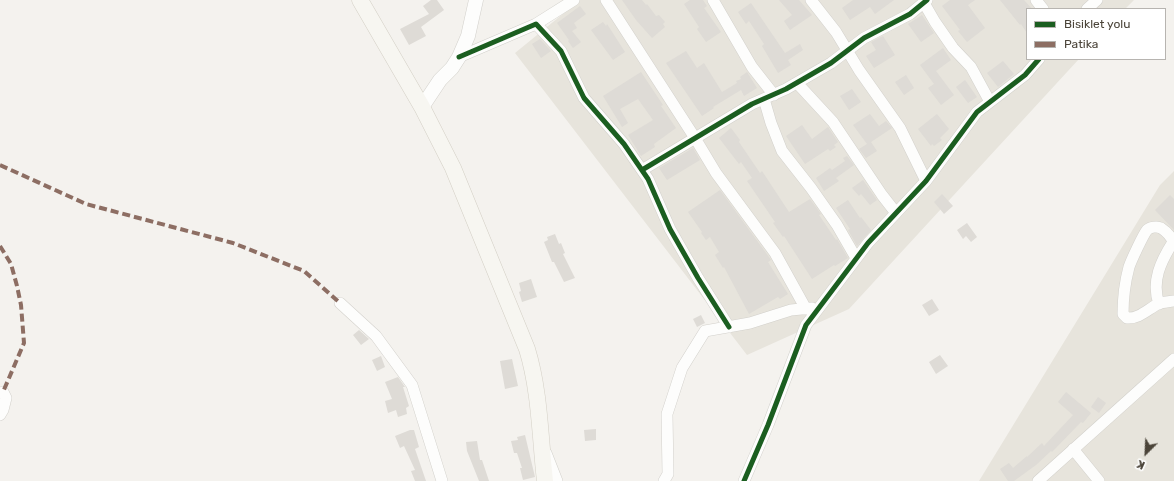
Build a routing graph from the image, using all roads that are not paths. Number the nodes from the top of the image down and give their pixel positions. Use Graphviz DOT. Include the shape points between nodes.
graph roads {
  1 [pos="360,0"];
  2 [pos="476,0"];
  3 [pos="574,0"];
  4 [pos="606,0"];
  5 [pos="713,0"];
  6 [pos="811,0"];
  7 [pos="1036,0"];
  8 [pos="1097,0"];
  9 [pos="925,1"];
  10 [pos="1042,8"];
  11 [pos="1088,8"];
  12 [pos="536,24"];
  13 [pos="847,51"];
  14 [pos="459,57"];
  15 [pos="1038,60"];
  16 [pos="797,83"];
  17 [pos="769,97"];
  18 [pos="990,102"];
  19 [pos="422,107"];
  20 [pos="696,138"];
  21 [pos="642,170"];
  22 [pos="926,181"];
  23 [pos="896,213"];
  24 [pos="856,258"];
  25 [pos="1174,301"];
  26 [pos="340,303"];
  27 [pos="1159,304"];
  28 [pos="819,308"];
  29 [pos="806,309"];
  30 [pos="729,327"];
  31 [pos="1174,360"];
  32 [pos="3,392"];
  33 [pos="0,415"];
  34 [pos="541,440"];
  35 [pos="1073,449"];
  36 [pos="442,481"];
  37 [pos="545,481"];
  38 [pos="557,481"];
  39 [pos="664,481"];
  40 [pos="744,481"];
  41 [pos="1038,481"];
  42 [pos="1099,481"];
  1 -- 19 [label="main road"];
  2 -- 14 [label="street" via="468,36"];
  3 -- 12 [label="street"];
  4 -- 20 [label="street"];
  5 -- 17 [label="street"];
  6 -- 13 [label="street"];
  7 -- 10 [label="street"];
  8 -- 11 [label="street"];
  9 -- 13 [label="street" via="910,14 864,38"];
  9 -- 18 [label="street" via="935,22 953,48 971,67"];
  12 -- 14 [label="street"];
  12 -- 21 [label="street" via="561,51 584,98 624,144"];
  13 -- 16 [label="street"];
  13 -- 22 [label="street" via="900,128"];
  14 -- 19 [label="street"];
  15 -- 18 [label="street" via="1025,75"];
  16 -- 17 [label="street"];
  16 -- 23 [label="street" via="833,122"];
  17 -- 20 [label="street" via="752,104"];
  17 -- 24 [label="street" via="771,123 782,151 837,225"];
  18 -- 22 [label="street" via="977,112"];
  19 -- 34 [label="main road" via="453,168 527,349 532,367"];
  20 -- 21 [label="street"];
  20 -- 29 [label="street" via="716,172 775,253"];
  21 -- 30 [label="street" via="670,229"];
  22 -- 23 [label="street"];
  23 -- 24 [label="street"];
  24 -- 28 [label="street"];
  25 -- 27 [label="street"];
  26 -- 36 [label="street" via="376,336 412,385"];
  27 -- 27 [label="street" via="1136,317 1127,318 1123,314 1123,297 1129,266 1146,232 1155,227 1167,233 1172,242 1156,277 1155,293"];
  28 -- 29 [label="street"];
  28 -- 40 [label="street" via="806,325"];
  29 -- 30 [label="street" via="791,310"];
  30 -- 39 [label="street" via="705,331 682,368 667,414 668,474"];
  31 -- 35 [label="street"];
  32 -- 33 [label="street" via="6,398"];
  34 -- 37 [label="main road"];
  34 -- 38 [label="street"];
  35 -- 41 [label="street"];
  35 -- 42 [label="street"];
}
